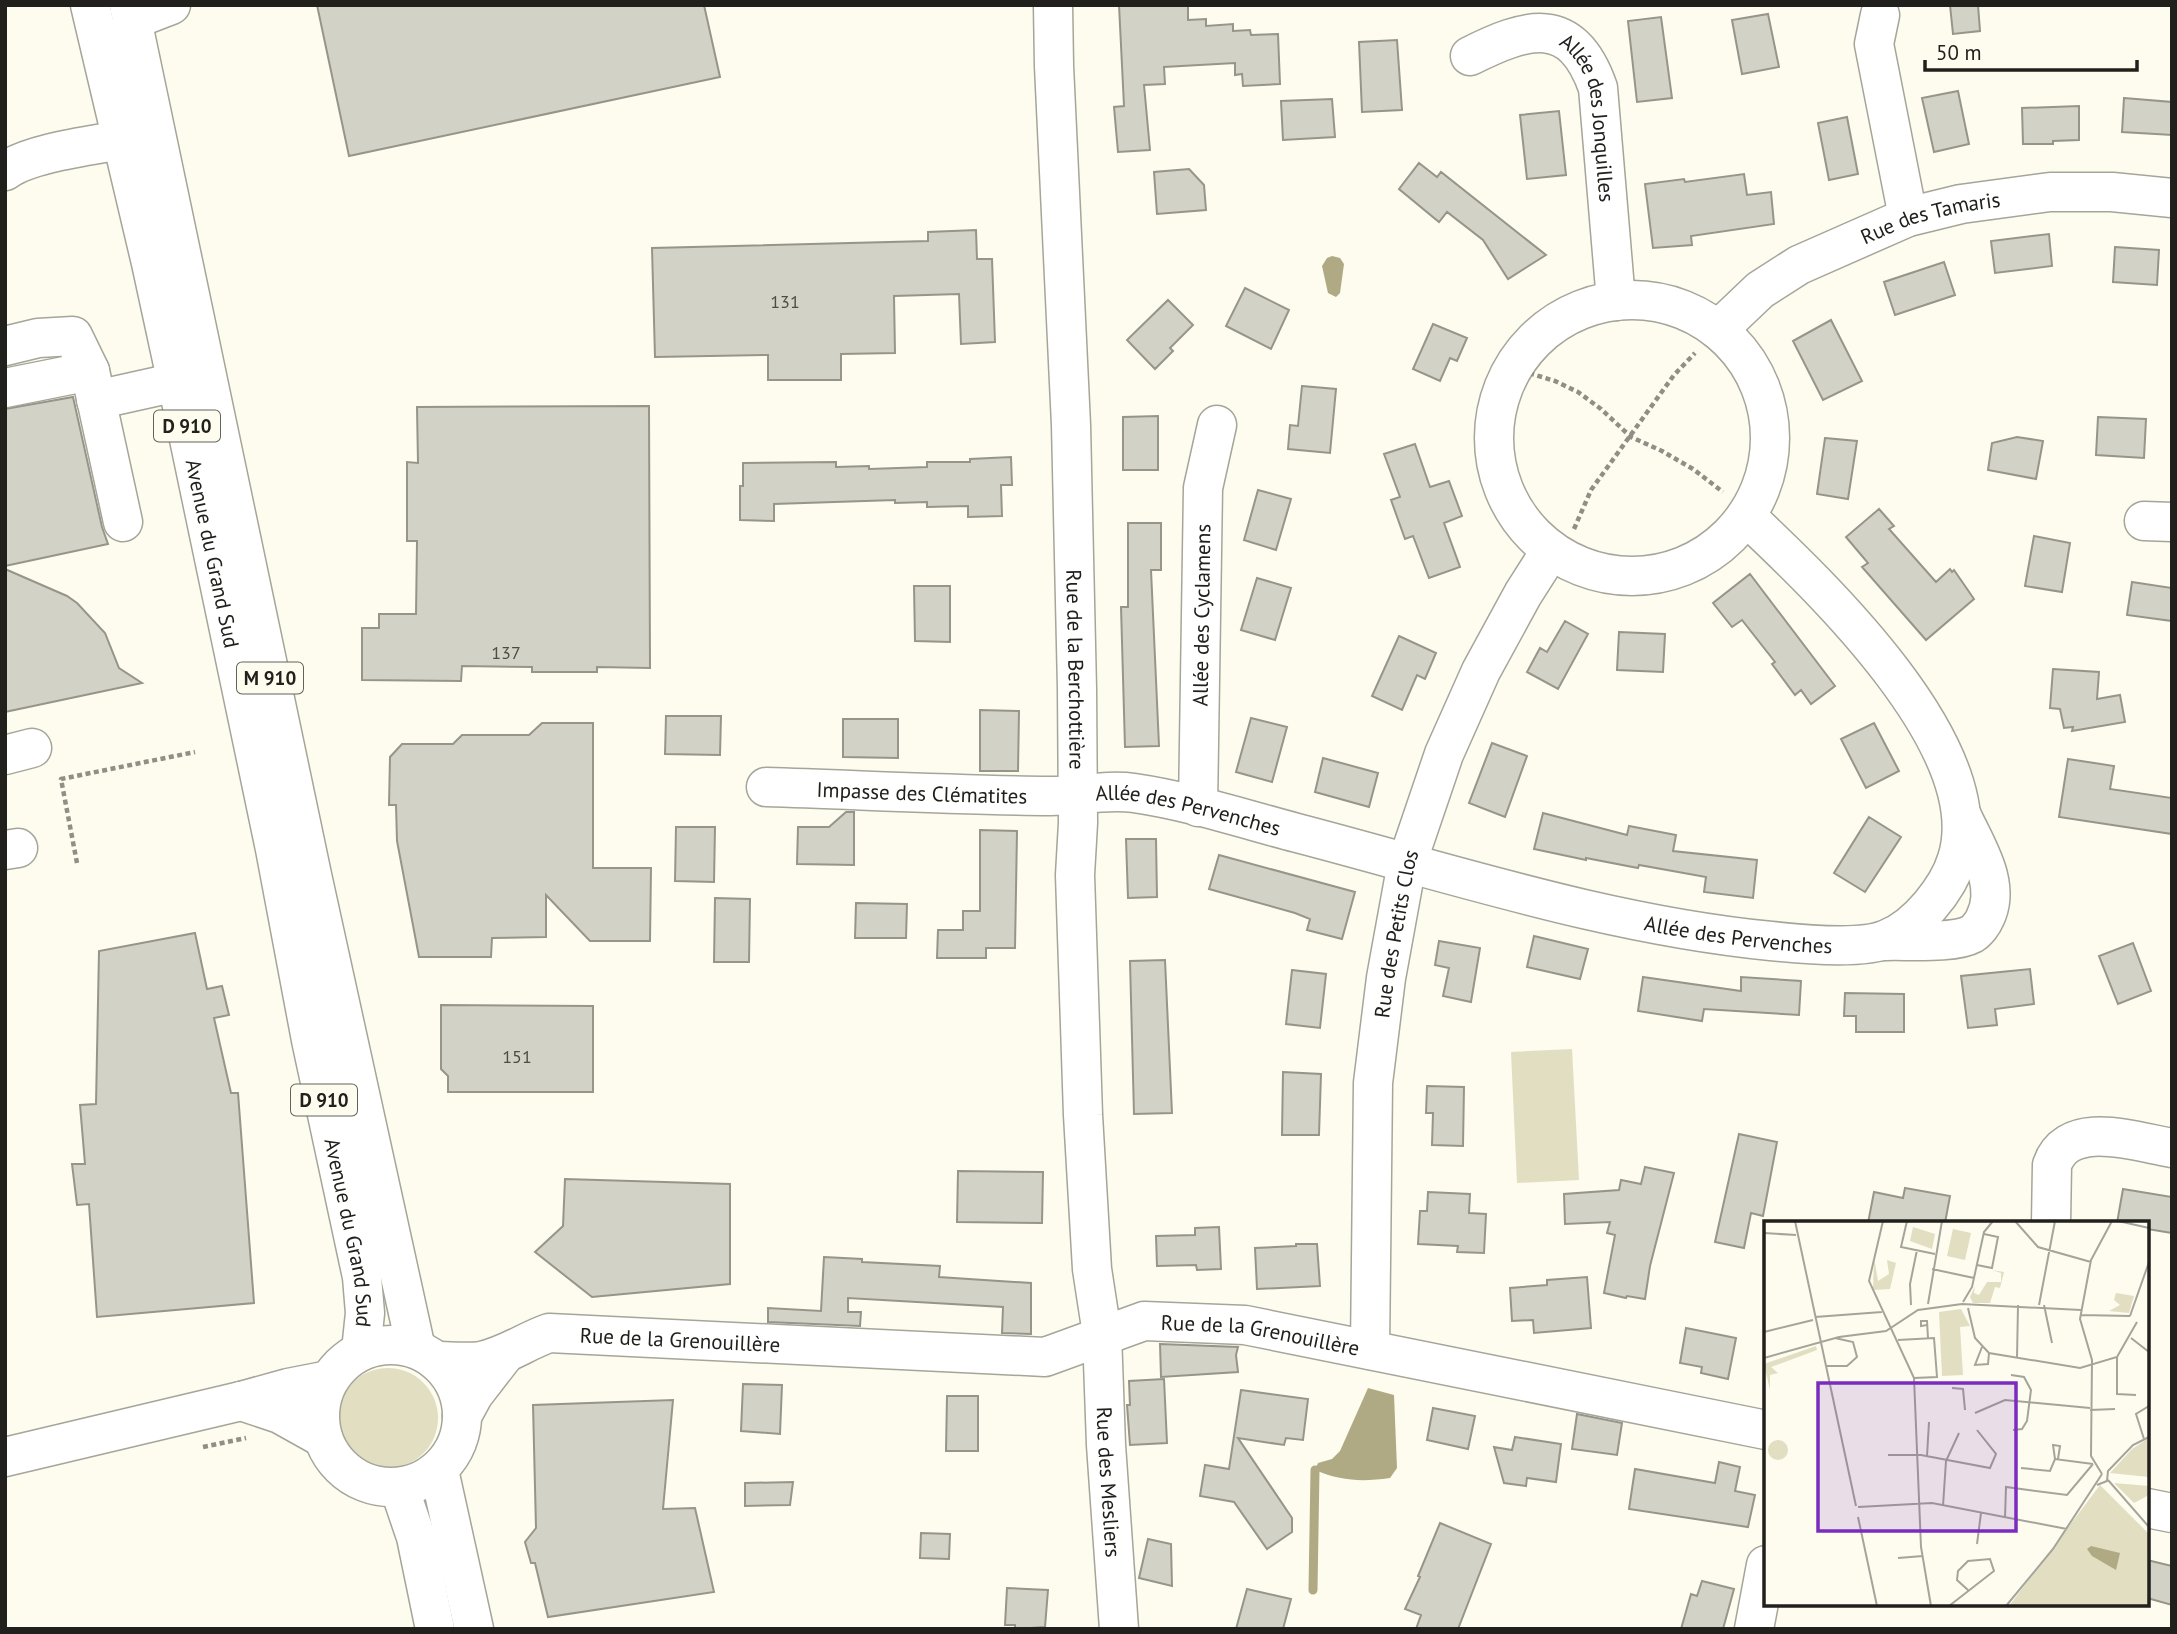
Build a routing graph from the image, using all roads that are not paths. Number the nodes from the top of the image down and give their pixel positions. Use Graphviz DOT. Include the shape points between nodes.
graph roads {
  1 [pos="90,5"];
  2 [pos="171,5"];
  3 [pos="1053,5"];
  4 [pos="130,13"];
  5 [pos="1880,15"];
  6 [pos="1470,56"];
  7 [pos="121,139"];
  8 [pos="5,172"];
  9 [pos="2172,198"];
  10 [pos="1908,217"];
  11 [pos="1616,300"];
  12 [pos="1718,330"];
  13 [pos="5,346"];
  14 [pos="177,382"];
  15 [pos="93,386"];
  16 [pos="5,388"];
  17 [pos="1217,425"];
  18 [pos="1746,516"];
  19 [pos="123,522"];
  20 [pos="1557,554"];
  21 [pos="766,787"];
  22 [pos="1077,795"];
  23 [pos="1198,807"];
  24 [pos="1962,815"];
  25 [pos="1407,863"];
  26 [pos="1885,941"];
  27 [pos="2172,1148"];
  28 [pos="2051,1221"];
  29 [pos="1102,1334"];
  30 [pos="1370,1350"];
  31 [pos="361,1351"];
  32 [pos="505,1354"];
  33 [pos="426,1355"];
  34 [pos="329,1380"];
  35 [pos="242,1401"];
  36 [pos="462,1416"];
  37 [pos="1764,1430"];
  38 [pos="323,1438"];
  39 [pos="5,1457"];
  40 [pos="439,1469"];
  41 [pos="399,1487"];
  42 [pos="2149,1508"];
  43 [pos="2172,1513"];
  44 [pos="1764,1576"];
  45 [pos="435,1629"];
  46 [pos="474,1629"];
  47 [pos="1119,1629"];
  48 [pos="1754,1629"];
  1 -- 7 [label="street, Avenue du Grand Sud / D 910"];
  2 -- 4 [label="street"];
  3 -- 22 [label="street, Rue de la Berchottière" via="1071,425"];
  4 -- 33 [label="street, Avenue du Grand Sud / M 910" via="318,903"];
  5 -- 10 [label="street" via="1874,44"];
  6 -- 11 [label="street, Allée des Jonquilles" via="1506,38 1540,33 1570,44 1591,69 1598,88"];
  7 -- 8 [label="street" via="15,164"];
  7 -- 14 [label="street, Avenue du Grand Sud / D 910"];
  9 -- 10 [label="street, Rue des Tamaris" via="2050,192 1961,204"];
  10 -- 12 [label="street, Rue des Tamaris" via="1799,265 1760,290"];
  11 -- 12 [label="street" via="1650,300 1683,309"];
  11 -- 20 [label="street" via="1577,310 1543,331 1516,361 1499,397 1492,437 1498,477 1515,513"];
  12 -- 18 [label="street" via="1742,354 1762,390 1771,429 1767,470"];
  13 -- 15 [label="street" via="73,336"];
  14 -- 15 [label="street"];
  14 -- 31 [label="street, Avenue du Grand Sud / D 910" via="362,1278"];
  15 -- 16 [label="street"];
  15 -- 19 [label="street"];
  17 -- 23 [label="street, Allée des Cyclamens" via="1203,488"];
  18 -- 20 [label="street" via="1726,540 1693,563 1655,575 1614,576 1575,565"];
  18 -- 24 [label="street" via="1817,583 1912,699 1950,774"];
  20 -- 25 [label="street, Rue des Petits Clos" via="1522,594 1481,671 1444,754"];
  21 -- 22 [label="street, Impasse des Clématites"];
  22 -- 23 [label="street, Allée des Pervenches" via="1132,793"];
  22 -- 29 [label="street, Rue de la Berchottière" via="1075,875 1086,1194"];
  23 -- 25 [label="street, Allée des Pervenches"];
  24 -- 26 [label="street" via="1960,850 1942,890 1904,929"];
  24 -- 26 [label="street, Allée des Pervenches" via="1992,888 1983,922 1972,934 1947,940"];
  25 -- 26 [label="street, Allée des Pervenches" via="1632,921 1721,936 1802,944"];
  25 -- 30 [label="street, Rue des Petits Clos" via="1373,1083"];
  27 -- 28 [label="street" via="2095,1136 2066,1144 2052,1165"];
  29 -- 30 [label="street, Rue de la Grenouillère" via="1144,1321 1245,1325"];
  29 -- 32 [label="street, Rue de la Grenouillère" via="1045,1357 549,1332"];
  29 -- 47 [label="street, Rue des Mesliers"];
  30 -- 37 [label="street, Rue de la Grenouillère"];
  31 -- 33 [label="street" via="398,1345"];
  31 -- 34 [label="street"];
  32 -- 33 [label="street, Rue de la Grenouillère" via="479,1361"];
  32 -- 36 [label="street, Rue de la Grenouillère"];
  33 -- 36 [label="street" via="451,1378 460,1396"];
  34 -- 35 [label="street"];
  34 -- 38 [label="street" via="319,1419"];
  35 -- 38 [label="street" via="281,1414"];
  35 -- 39 [label="street"];
  36 -- 40 [label="street" via="460,1436"];
  38 -- 41 [label="street" via="344,1471 361,1481"];
  40 -- 41 [label="street"];
  40 -- 46 [label="street"];
  41 -- 45 [label="street" via="416,1537"];
  42 -- 43 [label="street"];
  44 -- 48 [label="street"];
}
